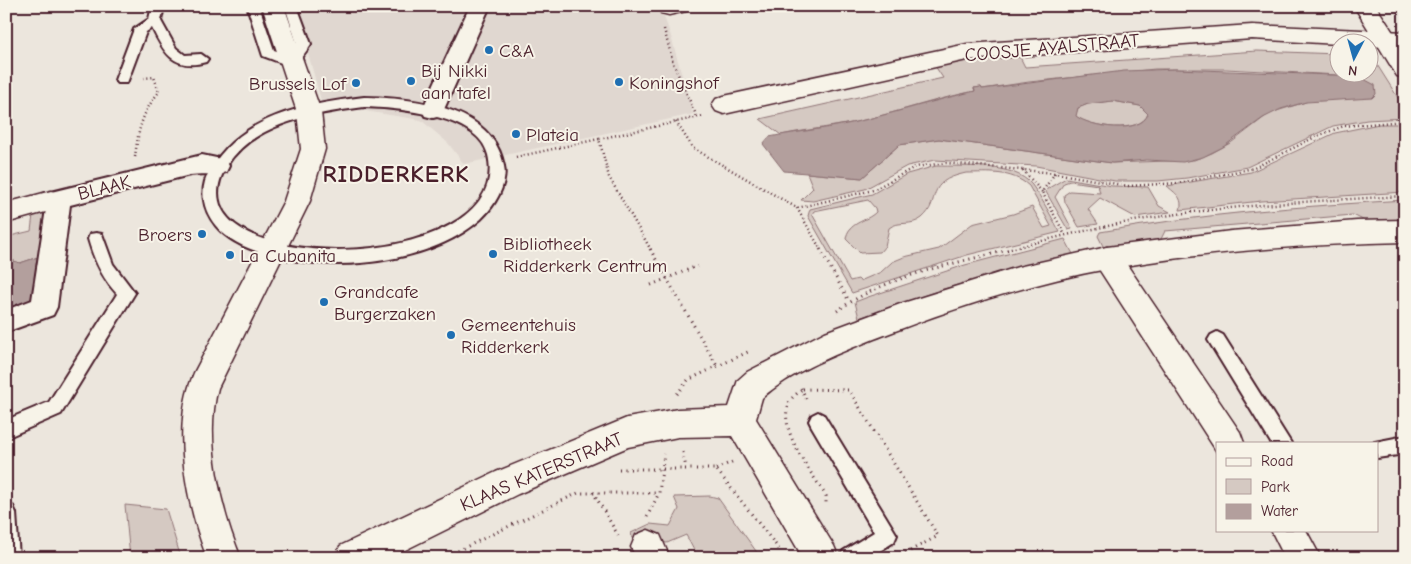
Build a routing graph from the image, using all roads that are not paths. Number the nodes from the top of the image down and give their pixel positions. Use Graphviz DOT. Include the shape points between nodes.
graph roads {
  1 [pos="158,6"];
  2 [pos="253,6"];
  3 [pos="272,6"];
  4 [pos="291,6"];
  5 [pos="480,6"];
  6 [pos="1365,6"];
  7 [pos="155,21"];
  8 [pos="1395,39"];
  9 [pos="201,59"];
  10 [pos="292,61"];
  11 [pos="1405,70"];
  12 [pos="122,80"];
  13 [pos="724,105"];
  14 [pos="307,107"];
  15 [pos="433,110"];
  16 [pos="210,165"];
  17 [pos="56,200"];
  18 [pos="6,212"];
  19 [pos="1405,231"];
  20 [pos="96,239"];
  21 [pos="269,256"];
  22 [pos="1107,258"];
  23 [pos="6,321"];
  24 [pos="1217,340"];
  25 [pos="740,421"];
  26 [pos="818,421"];
  27 [pos="6,429"];
  28 [pos="1228,442"];
  29 [pos="1281,442"];
  30 [pos="1405,444"];
  31 [pos="1378,449"];
  32 [pos="6,513"];
  33 [pos="1287,532"];
  34 [pos="9,558"];
  35 [pos="224,558"];
  36 [pos="352,558"];
  37 [pos="822,558"];
  38 [pos="850,558"];
  39 [pos="1304,558"];
  1 -- 7 [label="lane"];
  2 -- 10 [label="lane" via="268,53"];
  3 -- 10 [label="street"];
  4 -- 10 [label="lane" via="304,44"];
  5 -- 15 [label="street"];
  6 -- 8 [label="street"];
  7 -- 9 [label="lane" via="175,57 184,61"];
  7 -- 12 [label="lane" via="140,29"];
  8 -- 11 [label="street"];
  8 -- 13 [label="street, COOSJE AYALSTRAAT" via="1252,32 976,51"];
  10 -- 14 [label="street"];
  14 -- 15 [label="lane" via="390,102"];
  14 -- 16 [label="lane" via="247,137"];
  14 -- 21 [label="street" via="313,149 307,173"];
  15 -- 21 [label="lane" via="470,126 485,136 494,148 498,160 497,183 490,198 474,216 450,232 386,254 344,259"];
  16 -- 17 [label="street, BLAAK"];
  16 -- 21 [label="lane" via="210,196 220,218"];
  17 -- 18 [label="street, BLAAK"];
  17 -- 23 [label="street" via="44,307"];
  19 -- 22 [label="street" via="1241,241"];
  20 -- 27 [label="lane" via="104,266 127,293 55,408"];
  21 -- 35 [label="street" via="200,399 197,424 200,451 214,529"];
  22 -- 25 [label="street" via="1018,279 903,315 835,341 758,382 749,390"];
  22 -- 28 [label="street"];
  24 -- 29 [label="lane"];
  25 -- 36 [label="street, KLAAS KATERSTRAAT" via="678,423 627,433 507,483"];
  25 -- 37 [label="street"];
  26 -- 38 [label="lane" via="887,536"];
  30 -- 31 [label="lane"];
  32 -- 34 [label="lane"];
  33 -- 39 [label="street"];
}
